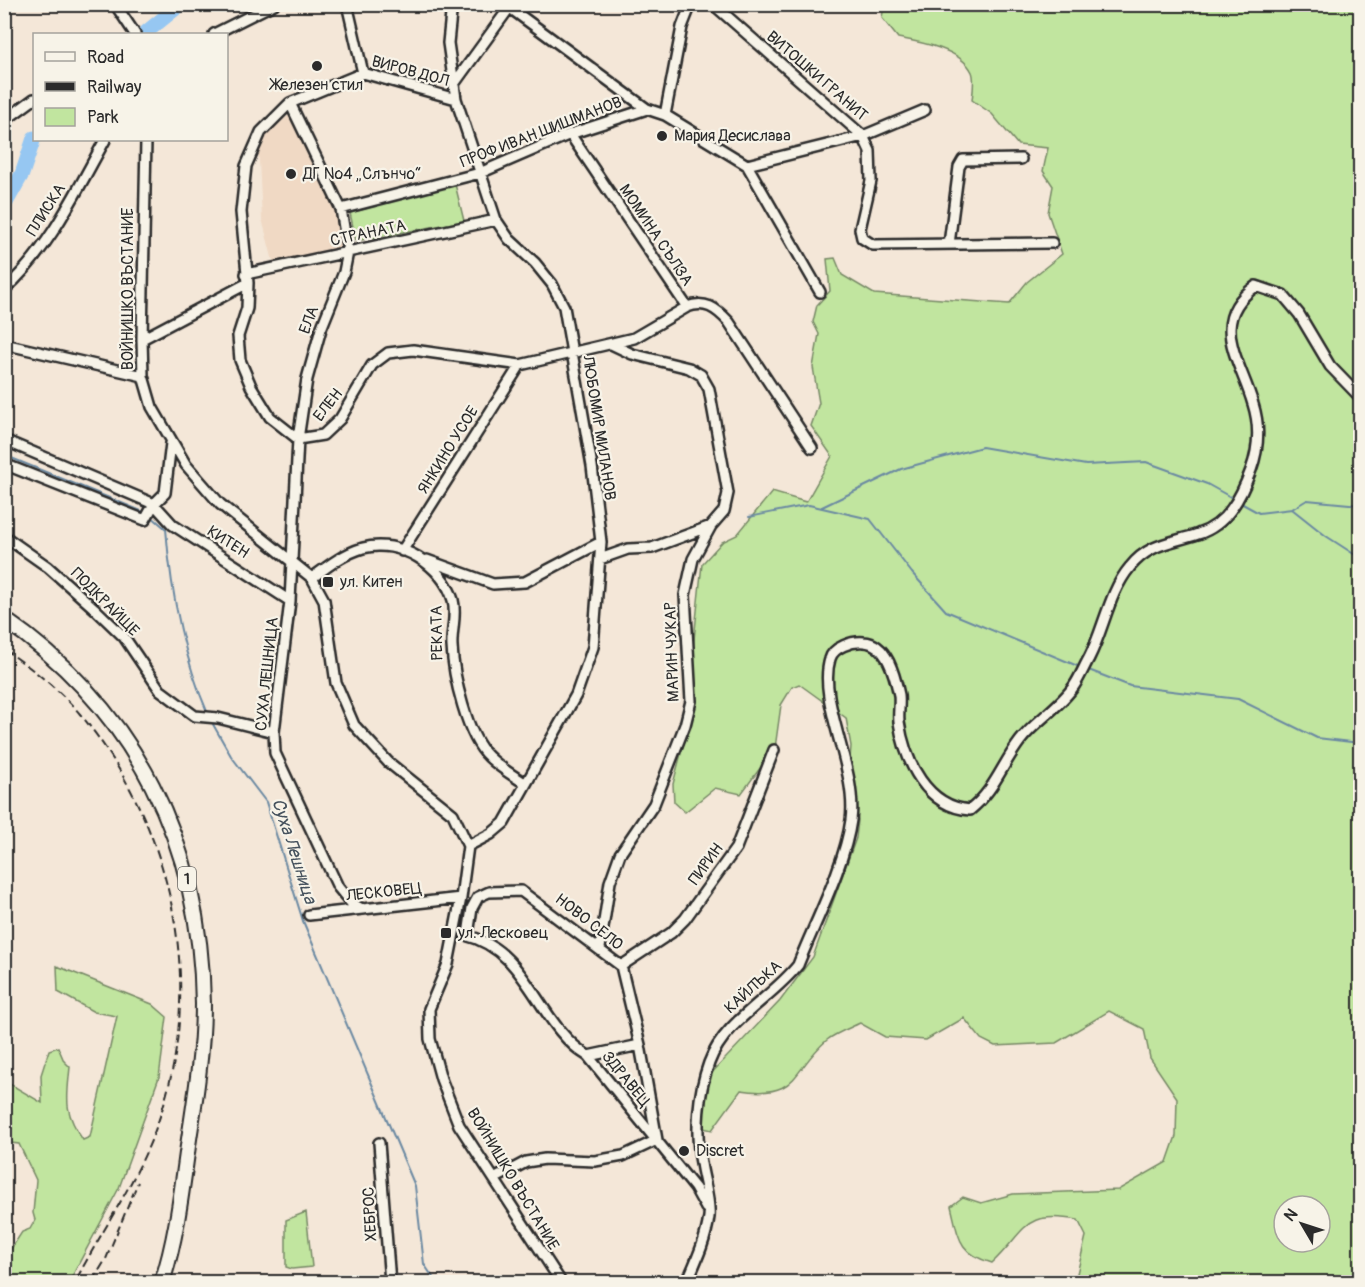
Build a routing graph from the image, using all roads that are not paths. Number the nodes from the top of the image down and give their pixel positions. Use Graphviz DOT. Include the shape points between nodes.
graph roads {
  1 [pos="115,4"];
  2 [pos="274,4"];
  3 [pos="346,4"];
  4 [pos="452,4"];
  5 [pos="691,4"];
  6 [pos="713,4"];
  7 [pos="511,6"];
  8 [pos="134,33"];
  9 [pos="216,33"];
  10 [pos="363,73"];
  11 [pos="454,84"];
  12 [pos="456,99"];
  13 [pos="33,100"];
  14 [pos="290,103"];
  15 [pos="647,109"];
  16 [pos="925,110"];
  17 [pos="665,115"];
  18 [pos="4,121"];
  19 [pos="570,134"];
  20 [pos="863,136"];
  21 [pos="104,141"];
  22 [pos="146,141"];
  23 [pos="1021,159"];
  24 [pos="747,165"];
  25 [pos="480,173"];
  26 [pos="341,209"];
  27 [pos="496,220"];
  28 [pos="1052,243"];
  29 [pos="949,244"];
  30 [pos="348,252"];
  31 [pos="247,279"];
  32 [pos="4,290"];
  33 [pos="820,292"];
  34 [pos="687,307"];
  35 [pos="142,339"];
  36 [pos="4,344"];
  37 [pos="611,344"];
  38 [pos="571,353"];
  39 [pos="520,365"];
  40 [pos="143,376"];
  41 [pos="1360,397"];
  42 [pos="298,439"];
  43 [pos="4,440"];
  44 [pos="171,443"];
  45 [pos="812,448"];
  46 [pos="4,464"];
  47 [pos="154,504"];
  48 [pos="711,526"];
  49 [pos="4,536"];
  50 [pos="601,542"];
  51 [pos="402,551"];
  52 [pos="600,559"];
  53 [pos="427,560"];
  54 [pos="291,561"];
  55 [pos="312,578"];
  56 [pos="290,601"];
  57 [pos="4,619"];
  58 [pos="274,732"];
  59 [pos="774,750"];
  60 [pos="526,784"];
  61 [pos="468,846"];
  62 [pos="461,898"];
  63 [pos="362,909"];
  64 [pos="309,915"];
  65 [pos="454,933"];
  66 [pos="468,935"];
  67 [pos="600,948"];
  68 [pos="621,966"];
  69 [pos="639,1045"];
  70 [pos="588,1056"];
  71 [pos="657,1140"];
  72 [pos="379,1143"];
  73 [pos="494,1179"];
  74 [pos="710,1215"];
  75 [pos="162,1282"];
  76 [pos="390,1282"];
  77 [pos="561,1282"];
  78 [pos="687,1282"];
  1 -- 8 [label="street"];
  2 -- 9 [label="street"];
  3 -- 10 [label="street"];
  4 -- 11 [label="street, ЛЮБОМИР МИЛАНОВ" via="448,43"];
  5 -- 17 [label="street" via="682,27"];
  6 -- 20 [label="street, ВИТОШКИ ГРАНИТ"];
  7 -- 11 [label="street, ВИРОВ ДОЛ"];
  7 -- 15 [label="street"];
  10 -- 12 [label="street, ВИРОВ ДОЛ"];
  10 -- 14 [label="street, ВИРОВ ДОЛ"];
  11 -- 12 [label="street, ЛЮБОМИР МИЛАНОВ"];
  12 -- 25 [label="street, ЛЮБОМИР МИЛАНОВ"];
  13 -- 18 [label="street"];
  14 -- 26 [label="street, ЕЛА"];
  14 -- 31 [label="street" via="261,132 246,166 241,212"];
  15 -- 17 [label="street"];
  15 -- 19 [label="street, ПРОФ ИВАН ШИШМАНОВ"];
  16 -- 20 [label="street"];
  17 -- 24 [label="street"];
  19 -- 25 [label="street, ПРОФ ИВАН ШИШМАНОВ"];
  19 -- 34 [label="street, МОМИНА СЪЛЗА"];
  20 -- 24 [label="street"];
  20 -- 29 [label="street, ВИТОШКИ ГРАНИТ" via="870,151 871,181 860,229 862,238 873,245"];
  21 -- 32 [label="street, ПЛИСКА" via="61,218 24,272"];
  22 -- 35 [label="street, ВОЙНИШКО ВЪСТАНИЕ"];
  23 -- 29 [label="street" via="963,160"];
  24 -- 33 [label="street"];
  25 -- 26 [label="street, ПРОФ ИВАН ШИШМАНОВ"];
  25 -- 27 [label="street, ЛЮБОМИР МИЛАНОВ"];
  26 -- 30 [label="street, ЕЛА"];
  27 -- 30 [label="street, СТРАНАТА"];
  27 -- 38 [label="street, ЛЮБОМИР МИЛАНОВ" via="552,284 564,307"];
  28 -- 29 [label="street, ВИТОШКИ ГРАНИТ"];
  30 -- 31 [label="street, СТРАНАТА"];
  30 -- 42 [label="street, ЕЛА" via="309,369"];
  31 -- 35 [label="street, СТРАНАТА"];
  31 -- 42 [label="street" via="247,308 238,336 240,360 270,417"];
  34 -- 37 [label="street, ЕЛЕН" via="634,338"];
  34 -- 45 [label="street, МОМИНА СЪЛЗА" via="696,303 707,305 729,322"];
  35 -- 40 [label="street, ВОЙНИШКО ВЪСТАНИЕ"];
  36 -- 40 [label="street"];
  37 -- 38 [label="street, ЕЛЕН"];
  37 -- 48 [label="street, МАРИН ЧУКАР" via="632,354 689,368 701,375 709,389 728,493 724,511"];
  38 -- 39 [label="street, ЕЛЕН"];
  38 -- 50 [label="street, ЛЮБОМИР МИЛАНОВ" via="592,466"];
  39 -- 42 [label="street, ЕЛЕН" via="413,350 388,353 372,365 340,419 323,435"];
  39 -- 51 [label="street, ЯНКИНО УСОЕ"];
  40 -- 44 [label="street, ВОЙНИШКО ВЪСТАНИЕ" via="152,407"];
  41 -- 74 [label="street, КАЙЛЪКА" via="1330,366 1283,295 1256,286 1246,294 1232,310 1228,325 1236,360 1254,404 1260,438 1234,506 1218,524 1145,552 1129,567 1073,687 1021,739 987,797 970,810 941,802 925,788 910,759 899,722 899,696 886,656 878,647 865,642 843,645 830,657 826,680 852,792 847,842 798,965 730,1028 709,1062 699,1110 700,1159"];
  42 -- 54 [label="street, ЕЛА"];
  43 -- 47 [label="street, КИТЕН"];
  44 -- 47 [label="street" via="165,493"];
  44 -- 54 [label="street, ВОЙНИШКО ВЪСТАНИЕ" via="220,504"];
  46 -- 47 [label="street" via="145,520"];
  47 -- 56 [label="street, КИТЕН" via="173,525"];
  48 -- 52 [label="street" via="652,548 628,549"];
  48 -- 67 [label="street, МАРИН ЧУКАР" via="693,559 685,595 691,678 685,725 654,804 620,854 610,882"];
  49 -- 58 [label="street, ПОДКРАЙЩЕ" via="48,567 94,608 124,637 160,690 195,716"];
  50 -- 52 [label="street, ЛЮБОМИР МИЛАНОВ"];
  50 -- 53 [label="street" via="525,582 493,584"];
  51 -- 53 [label="street"];
  51 -- 55 [label="street" via="386,546 364,548 336,559"];
  52 -- 60 [label="street, ЛЮБОМИР МИЛАНОВ" via="593,647 576,695"];
  53 -- 60 [label="street, РЕКАТА" via="454,602 453,672 468,720 487,756"];
  54 -- 55 [label="street, ВОЙНИШКО ВЪСТАНИЕ"];
  54 -- 56 [label="street, СУХА ЛЕШНИЦА"];
  55 -- 61 [label="street, ВОЙНИШКО ВЪСТАНИЕ" via="324,600 336,683 354,725 388,762 453,814"];
  56 -- 58 [label="street, СУХА ЛЕШНИЦА"];
  57 -- 75 [label="highway, 1" via="46,650 109,716 143,764 187,877 197,927 203,1003 199,1070 180,1202"];
  58 -- 63 [label="street, СУХА ЛЕШНИЦА" via="275,753 338,886 351,903"];
  59 -- 68 [label="street, ПИРИН" via="736,848 685,919"];
  60 -- 61 [label="street, ЛЮБОМИР МИЛАНОВ" via="504,823"];
  61 -- 62 [label="street, ВОЙНИШКО ВЪСТАНИЕ"];
  62 -- 63 [label="street, ЛЕСКОВЕЦ"];
  62 -- 65 [label="street, ВОЙНИШКО ВЪСТАНИЕ"];
  63 -- 64 [label="street, ЛЕСКОВЕЦ"];
  65 -- 66 [label="street, ЗДРАВЕЦ"];
  65 -- 73 [label="street, ВОЙНИШКО ВЪСТАНИЕ" via="448,964 429,1009 429,1030 441,1079 459,1125"];
  66 -- 67 [label="street, НОВО СЕЛО" via="472,908 478,897 489,892 521,891"];
  66 -- 70 [label="street, ЗДРАВЕЦ" via="503,953 569,1045"];
  67 -- 68 [label="street, НОВО СЕЛО"];
  68 -- 69 [label="street, НОВО СЕЛО"];
  69 -- 70 [label="street"];
  69 -- 71 [label="street, НОВО СЕЛО"];
  70 -- 71 [label="street, ЗДРАВЕЦ"];
  71 -- 73 [label="street" via="623,1156 595,1161 526,1162"];
  71 -- 74 [label="street, ЗДРАВЕЦ" via="695,1188"];
  72 -- 76 [label="street, ХЕБРОС"];
  73 -- 77 [label="street, ВОЙНИШКО ВЪСТАНИЕ"];
  74 -- 78 [label="street, КАЙЛЪКА" via="705,1240"];
}
